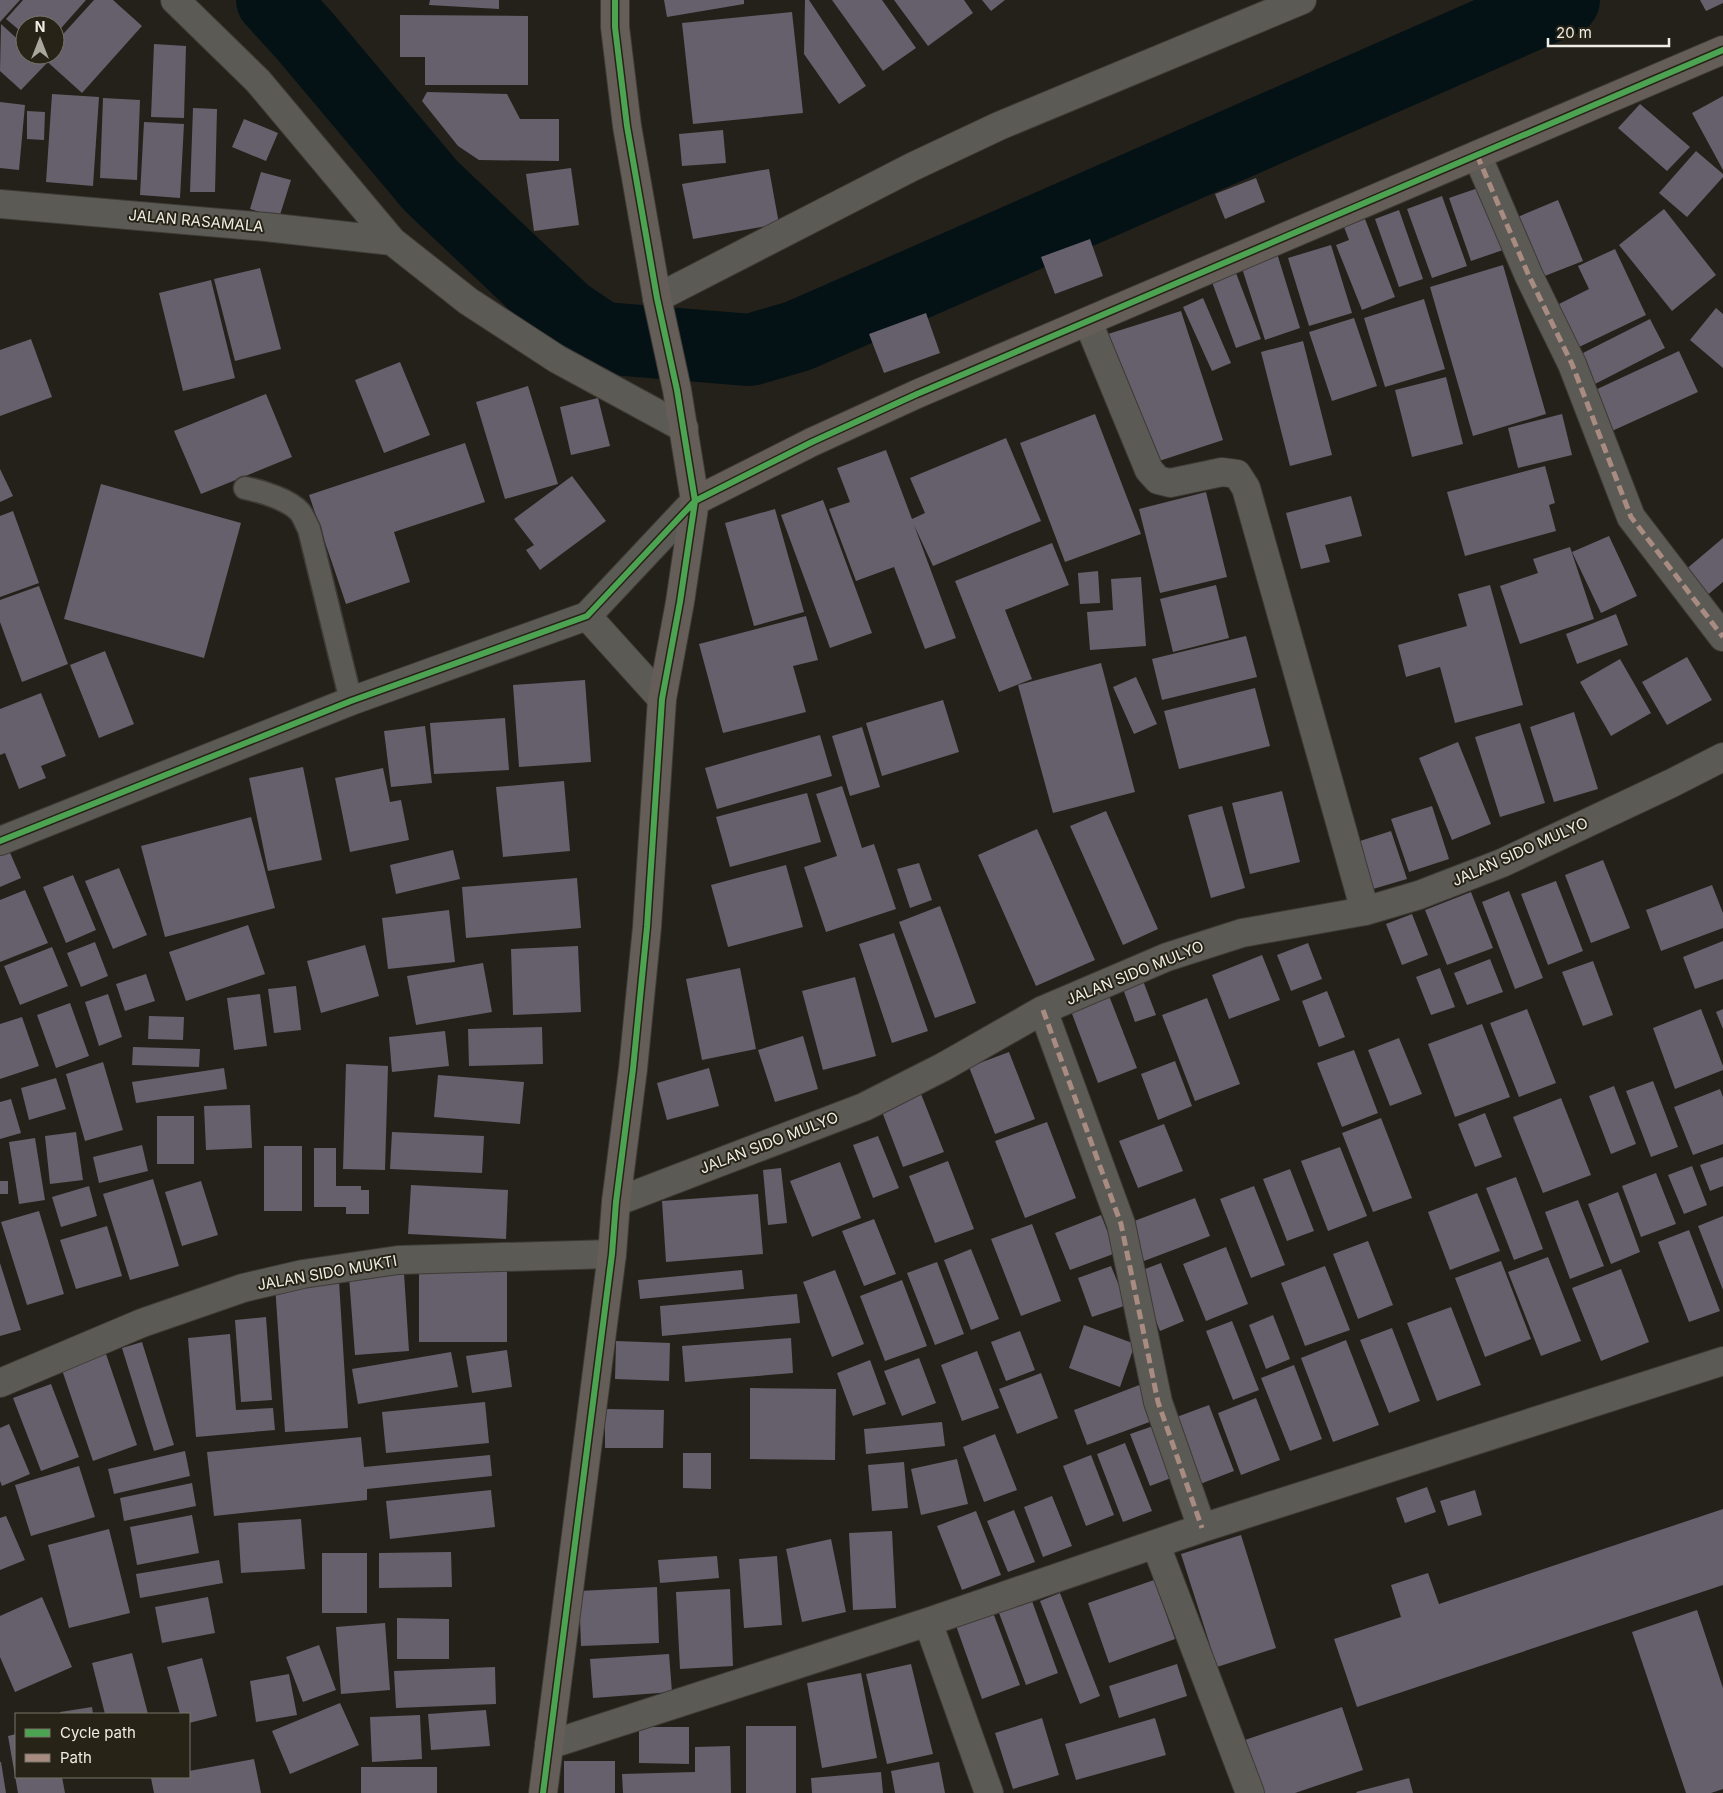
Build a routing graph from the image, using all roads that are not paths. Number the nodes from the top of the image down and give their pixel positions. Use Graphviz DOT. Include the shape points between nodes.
graph roads {
  1 [pos="175,0"];
  2 [pos="615,0"];
  3 [pos="1302,0"];
  4 [pos="1723,50"];
  5 [pos="1478,155"];
  6 [pos="0,204"];
  7 [pos="392,242"];
  8 [pos="660,307"];
  9 [pos="1088,322"];
  10 [pos="684,428"];
  11 [pos="246,488"];
  12 [pos="694,500"];
  13 [pos="588,616"];
  14 [pos="1723,636"];
  15 [pos="662,699"];
  16 [pos="351,701"];
  17 [pos="1723,757"];
  18 [pos="0,841"];
  19 [pos="1365,911"];
  20 [pos="1043,1010"];
  21 [pos="616,1202"];
  22 [pos="612,1254"];
  23 [pos="1723,1360"];
  24 [pos="0,1383"];
  25 [pos="1202,1528"];
  26 [pos="1156,1545"];
  27 [pos="928,1622"];
  28 [pos="549,1745"];
  29 [pos="543,1793"];
  30 [pos="989,1793"];
  31 [pos="1250,1793"];
  1 -- 7 [label="street" via="258,81"];
  2 -- 8 [label="street" via="626,126"];
  3 -- 8 [label="street" via="1000,126 912,167"];
  4 -- 5 [label="street"];
  5 -- 9 [label="street"];
  5 -- 14 [label="street" via="1529,276 1572,364 1631,517"];
  6 -- 7 [label="street, JALAN RASAMALA" via="266,227"];
  7 -- 10 [label="street" via="468,301 556,359"];
  8 -- 10 [label="street"];
  9 -- 12 [label="street" via="890,406"];
  9 -- 19 [label="street" via="1149,470 1158,480 1170,483 1222,472 1237,474 1246,488"];
  10 -- 12 [label="street"];
  11 -- 16 [label="lane" via="260,490 299,511 309,530"];
  12 -- 13 [label="street"];
  12 -- 15 [label="street"];
  13 -- 15 [label="street"];
  13 -- 16 [label="street"];
  15 -- 21 [label="street" via="646,937"];
  16 -- 18 [label="street"];
  17 -- 19 [label="street, JALAN SIDO MULYO" via="1502,863 1419,895"];
  19 -- 20 [label="street, JALAN SIDO MULYO" via="1232,936 1167,957"];
  20 -- 21 [label="street, JALAN SIDO MULYO" via="864,1108"];
  20 -- 25 [label="street" via="1121,1224 1158,1402"];
  21 -- 22 [label="street"];
  22 -- 24 [label="street, JALAN SIDO MUKTI" via="398,1260 303,1274 244,1288 142,1324"];
  22 -- 28 [label="street"];
  23 -- 25 [label="street"];
  25 -- 26 [label="street"];
  26 -- 27 [label="street"];
  26 -- 31 [label="street"];
  27 -- 28 [label="street"];
  27 -- 30 [label="street"];
  28 -- 29 [label="street"];
}
